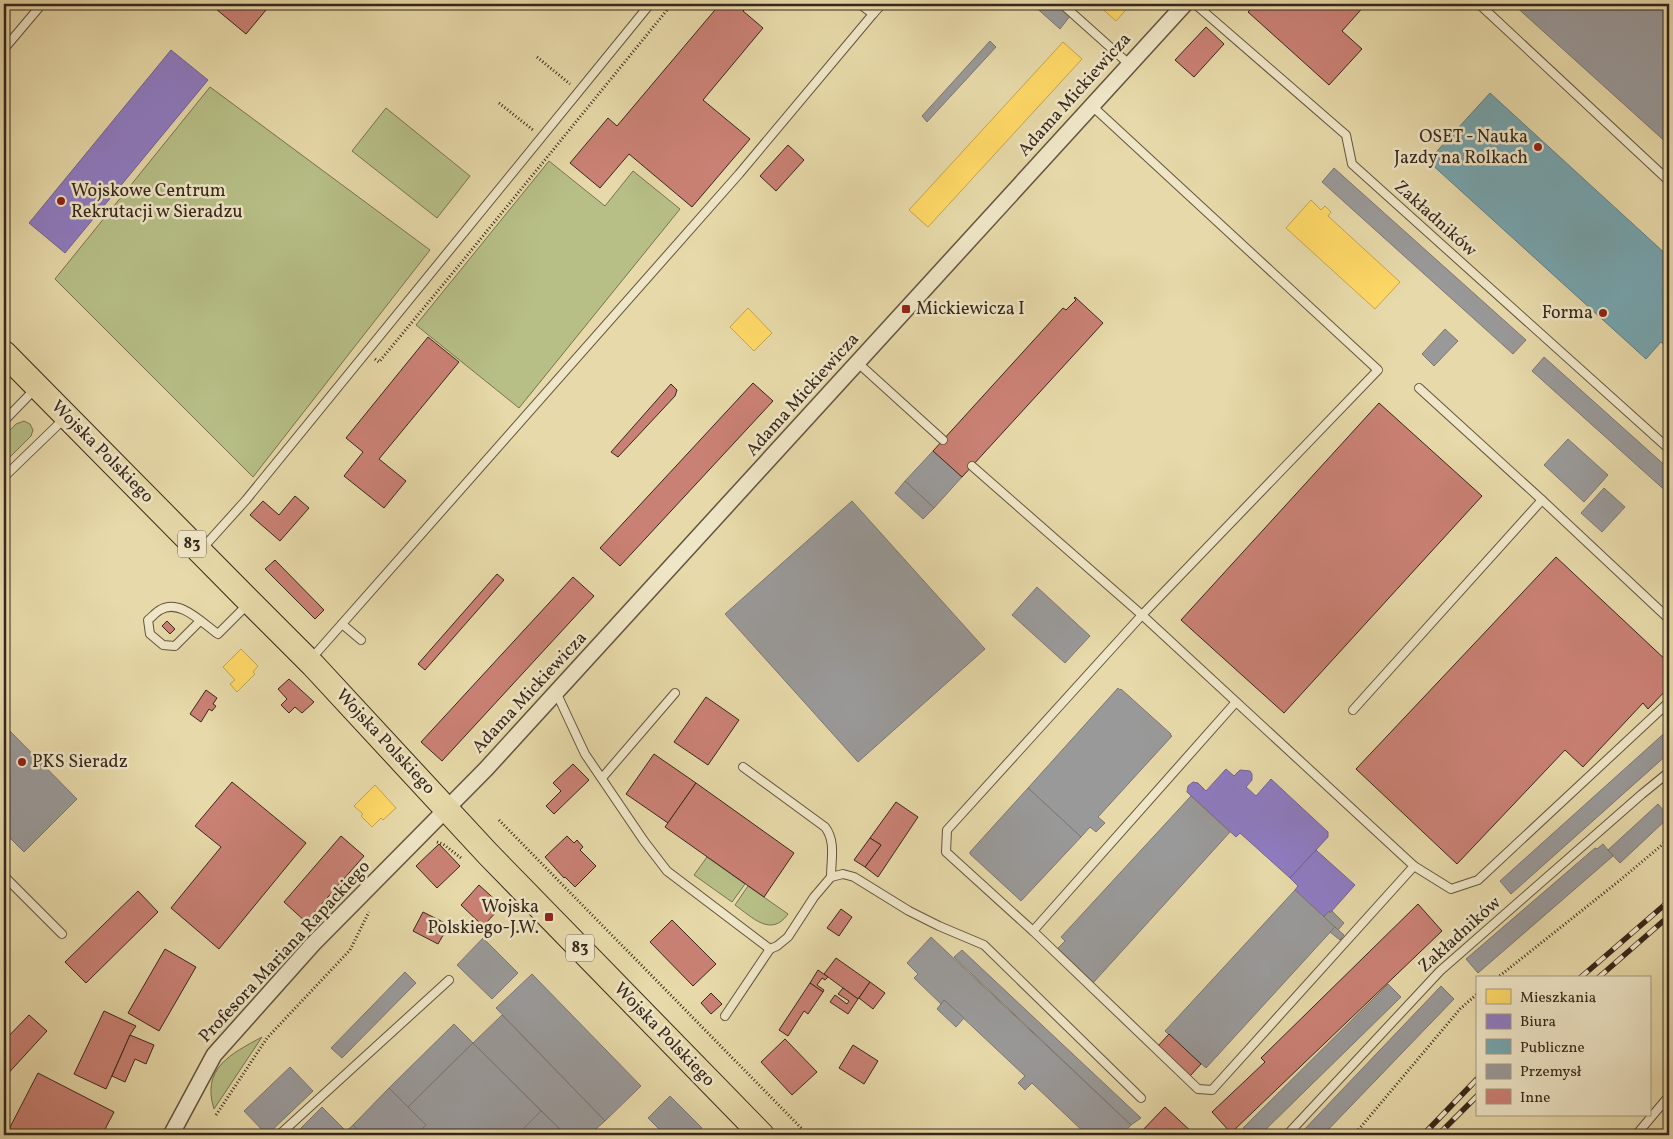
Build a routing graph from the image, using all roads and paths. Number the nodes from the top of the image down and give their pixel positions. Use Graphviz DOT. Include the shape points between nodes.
graph roads {
  1 [pos="42,4"];
  2 [pos="650,4"];
  3 [pos="672,4"];
  4 [pos="860,4"];
  5 [pos="882,4"];
  6 [pos="1062,4"];
  7 [pos="1185,4"];
  8 [pos="1196,4"];
  9 [pos="1480,4"];
  10 [pos="873,14"];
  11 [pos="4,49"];
  12 [pos="537,57"];
  13 [pos="1129,64"];
  14 [pos="579,92"];
  15 [pos="594,99"];
  16 [pos="499,103"];
  17 [pos="1091,105"];
  18 [pos="542,137"];
  19 [pos="556,146"];
  20 [pos="1669,181"];
  21 [pos="366,352"];
  22 [pos="4,353"];
  23 [pos="858,363"];
  24 [pos="37,386"];
  25 [pos="1419,388"];
  26 [pos="66,416"];
  27 [pos="4,421"];
  28 [pos="943,440"];
  29 [pos="1669,449"];
  30 [pos="972,466"];
  31 [pos="4,478"];
  32 [pos="1542,500"];
  33 [pos="200,552"];
  34 [pos="250,602"];
  35 [pos="1142,615"];
  36 [pos="1669,620"];
  37 [pos="200,621"];
  38 [pos="342,624"];
  39 [pos="361,640"];
  40 [pos="309,661"];
  41 [pos="556,692"];
  42 [pos="675,693"];
  43 [pos="1236,702"];
  44 [pos="1669,702"];
  45 [pos="1354,710"];
  46 [pos="743,767"];
  47 [pos="1669,772"];
  48 [pos="602,778"];
  49 [pos="446,808"];
  50 [pos="499,820"];
  51 [pos="1669,839"];
  52 [pos="432,844"];
  53 [pos="466,864"];
  54 [pos="1414,866"];
  55 [pos="4,876"];
  56 [pos="831,876"];
  57 [pos="374,904"];
  58 [pos="1033,931"];
  59 [pos="62,934"];
  60 [pos="770,949"];
  61 [pos="1500,976"];
  62 [pos="449,980"];
  63 [pos="1476,995"];
  64 [pos="725,1016"];
  65 [pos="1669,1096"];
  66 [pos="1141,1098"];
  67 [pos="216,1115"];
  68 [pos="171,1135"];
  69 [pos="278,1135"];
  70 [pos="762,1135"];
  71 [pos="808,1135"];
  72 [pos="1286,1135"];
  73 [pos="1354,1135"];
  74 [pos="1636,1135"];
  1 -- 11 [label="lane"];
  2 -- 14 [label="lane"];
  3 -- 15 [label="path"];
  4 -- 10 [label="lane"];
  5 -- 10 [label="lane"];
  6 -- 13 [label="lane"];
  7 -- 13 [label="street, Adama Mickiewicza"];
  8 -- 29 [label="lane, Zakładników" via="1346,135 1352,164"];
  9 -- 20 [label="lane"];
  10 -- 38 [label="lane" via="739,174"];
  12 -- 14 [label="path"];
  13 -- 17 [label="street, Adama Mickiewicza"];
  14 -- 15 [label="path"];
  14 -- 18 [label="lane"];
  15 -- 19 [label="path"];
  16 -- 18 [label="path"];
  17 -- 23 [label="street, Adama Mickiewicza"];
  17 -- 35 [label="lane" via="1378,370"];
  18 -- 19 [label="path"];
  18 -- 21 [label="lane"];
  19 -- 21 [label="path" via="378,362"];
  21 -- 33 [label="lane"];
  22 -- 24 [label="main road, Wojska Polskiego / 83"];
  23 -- 28 [label="lane"];
  23 -- 41 [label="street, Adama Mickiewicza"];
  24 -- 26 [label="main road, Wojska Polskiego / 83"];
  24 -- 27 [label="lane"];
  25 -- 32 [label="lane"];
  26 -- 31 [label="lane"];
  26 -- 33 [label="main road, Wojska Polskiego / 83"];
  30 -- 35 [label="lane"];
  32 -- 36 [label="lane"];
  32 -- 45 [label="lane"];
  33 -- 34 [label="main road, Wojska Polskiego / 83"];
  34 -- 37 [label="lane" via="218,634"];
  34 -- 40 [label="main road, Wojska Polskiego / 83"];
  35 -- 43 [label="lane"];
  35 -- 58 [label="lane" via="947,830 946,852"];
  37 -- 37 [label="lane" via="174,606 160,610 148,620 150,634 163,645 175,646"];
  38 -- 39 [label="lane"];
  38 -- 40 [label="lane"];
  40 -- 49 [label="main road, Wojska Polskiego / 83"];
  41 -- 48 [label="lane" via="585,754"];
  41 -- 49 [label="street, Adama Mickiewicza"];
  42 -- 48 [label="lane"];
  43 -- 54 [label="lane"];
  43 -- 58 [label="lane"];
  44 -- 54 [label="lane" via="1478,880 1451,888"];
  46 -- 56 [label="lane" via="830,833"];
  47 -- 72 [label="lane, Zakładników" via="1440,971"];
  48 -- 60 [label="lane" via="667,871"];
  49 -- 68 [label="street, Profesora Mariana Rapackiego" via="313,944 214,1055"];
  49 -- 70 [label="main road, Wojska Polskiego / 83"];
  50 -- 71 [label="path"];
  51 -- 61 [label="path"];
  52 -- 53 [label="path" via="443,844"];
  54 -- 58 [label="lane" via="1212,1090 1198,1089"];
  55 -- 59 [label="lane"];
  56 -- 60 [label="lane" via="788,937"];
  56 -- 66 [label="lane" via="843,874 854,877 909,911 984,945"];
  57 -- 67 [label="path" via="350,950 267,1038"];
  60 -- 64 [label="lane"];
  62 -- 69 [label="lane"];
  63 -- 73 [label="path" via="1460,1008"];
  65 -- 74 [label="lane"];
}
